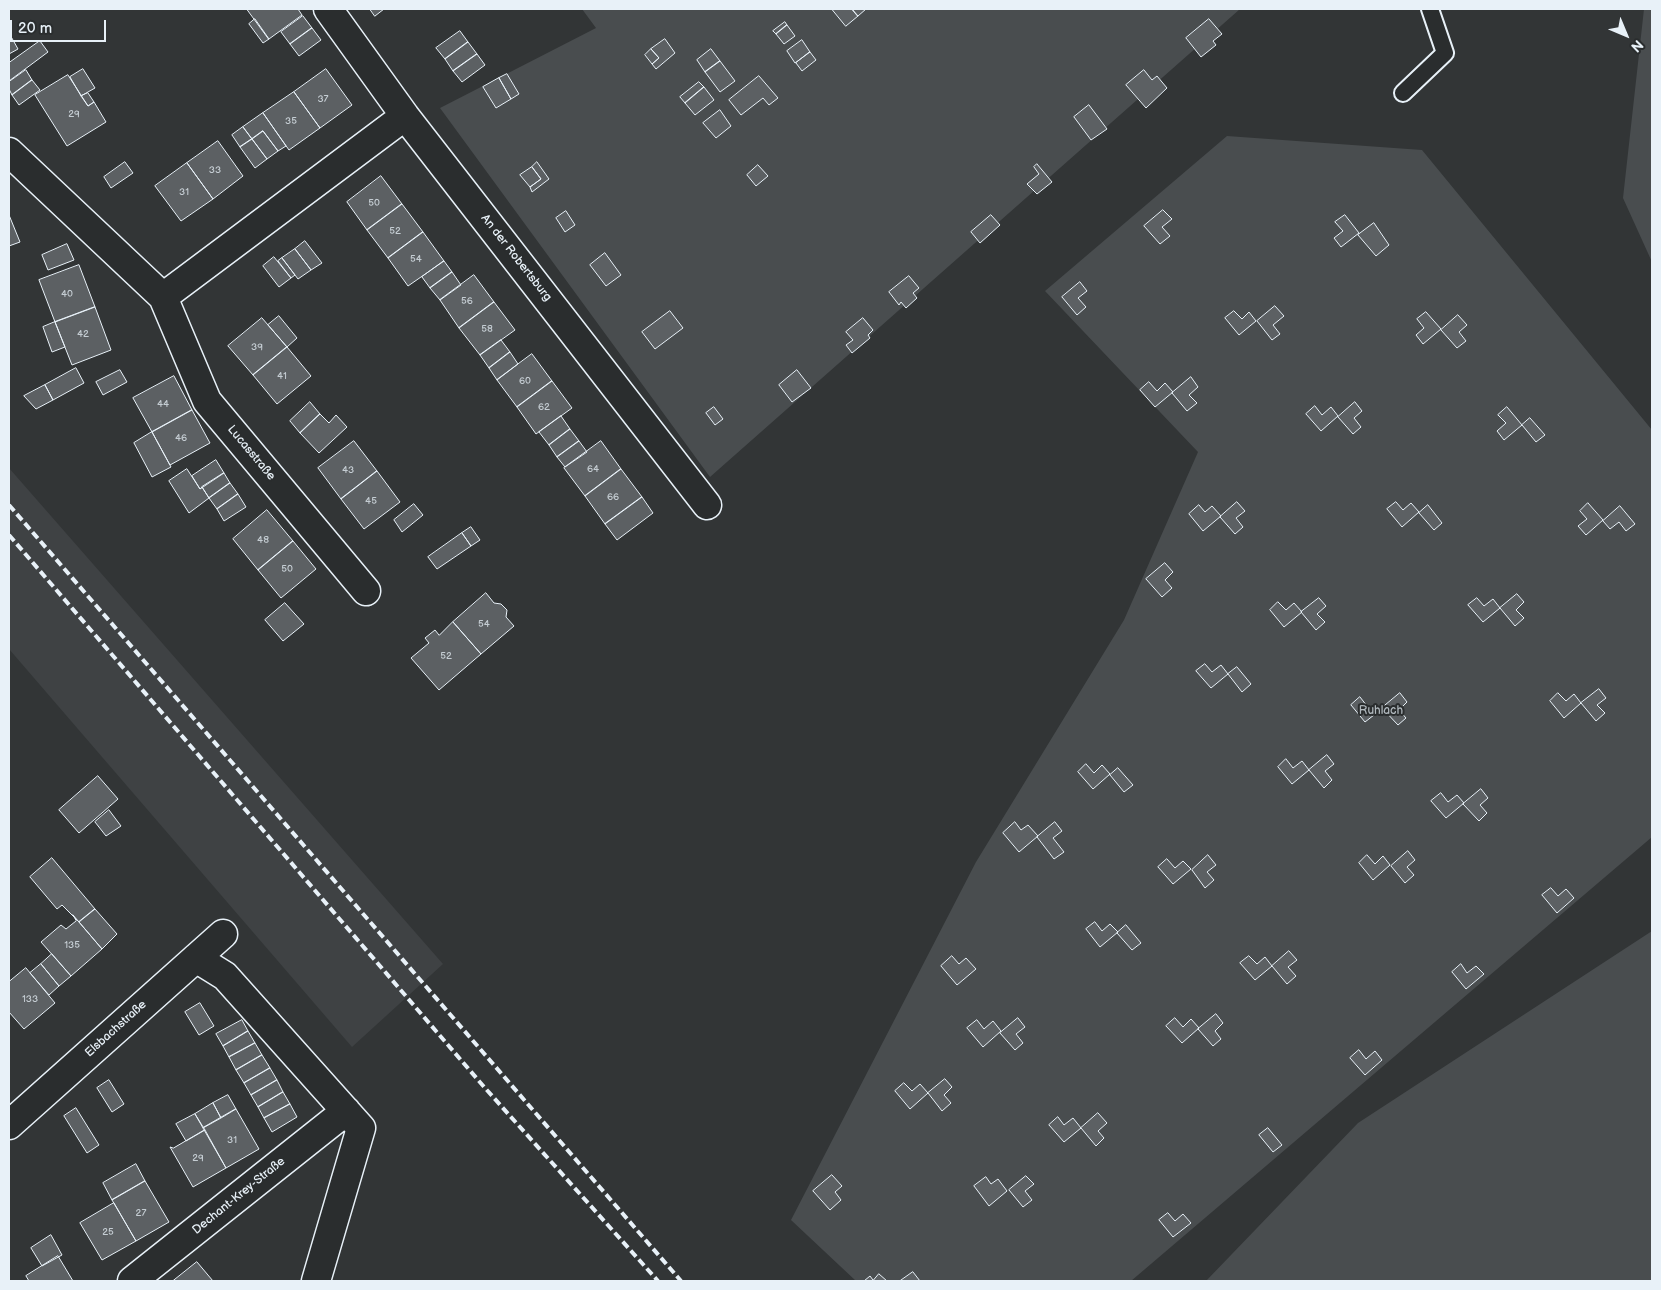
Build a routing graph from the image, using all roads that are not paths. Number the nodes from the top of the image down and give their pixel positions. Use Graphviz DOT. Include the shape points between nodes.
graph roads {
  1 [pos="328,9"];
  2 [pos="1430,9"];
  3 [pos="1403,93"];
  4 [pos="405,116"];
  5 [pos="9,152"];
  6 [pos="163,297"];
  7 [pos="707,505"];
  8 [pos="366,591"];
  9 [pos="223,934"];
  10 [pos="196,958"];
  11 [pos="346,1111"];
  12 [pos="9,1124"];
  13 [pos="132,1281"];
  14 [pos="316,1281"];
  1 -- 4 [label="street, An der Robertsburg"];
  2 -- 3 [label="lane" via="1446,53"];
  4 -- 6 [label="street"];
  4 -- 7 [label="street, An der Robertsburg"];
  5 -- 6 [label="street, Lucasstraße"];
  6 -- 8 [label="street, Lucasstraße" via="208,401"];
  9 -- 10 [label="street, Elsbachstraße"];
  10 -- 11 [label="street" via="225,976"];
  10 -- 12 [label="street, Elsbachstraße"];
  11 -- 13 [label="street, Dechant-Krey-Straße"];
  11 -- 14 [label="street" via="361,1128"];
}
